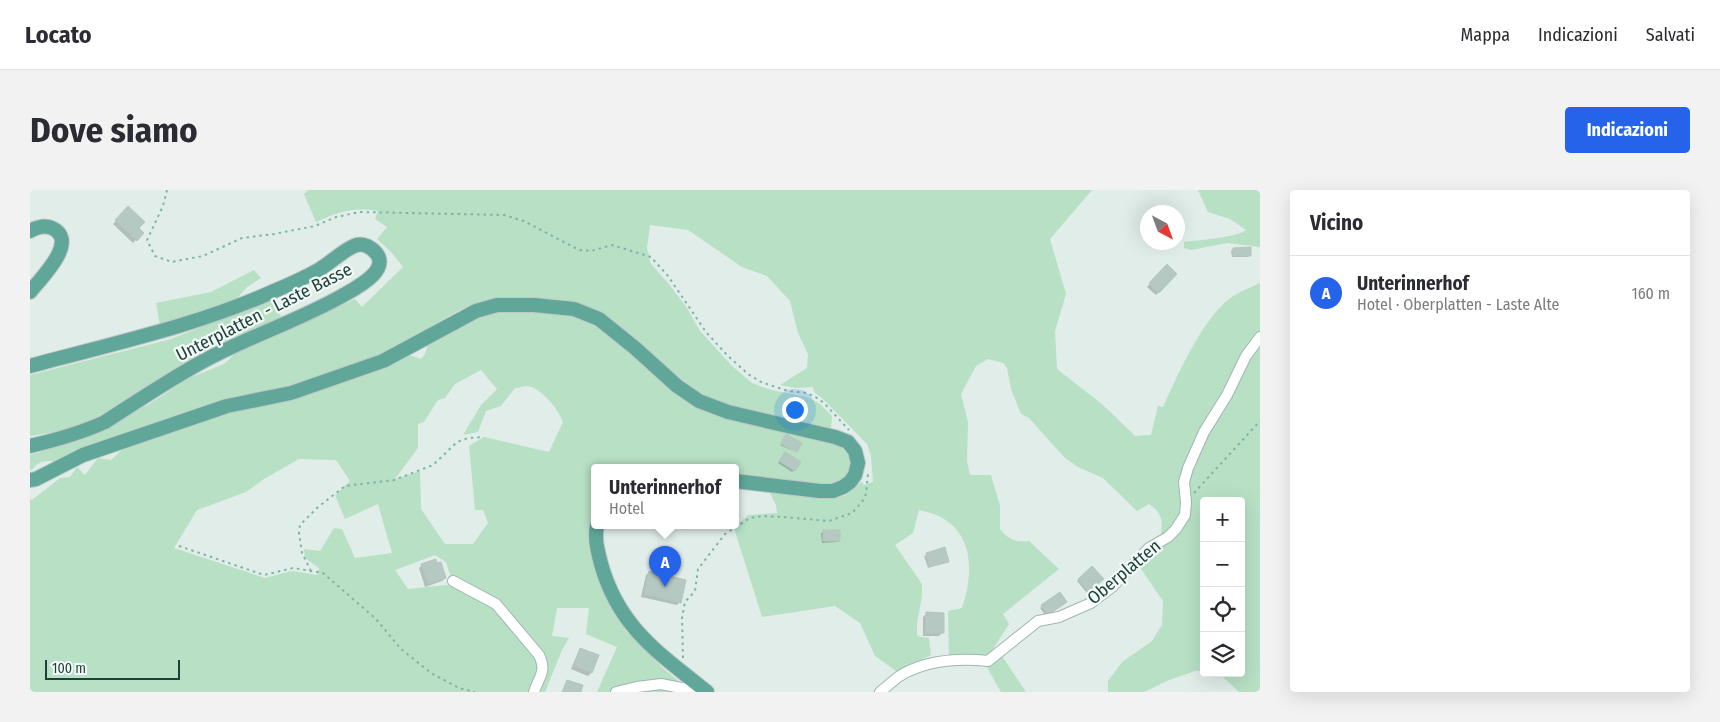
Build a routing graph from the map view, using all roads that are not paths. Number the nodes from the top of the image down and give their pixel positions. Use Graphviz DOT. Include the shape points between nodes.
graph roads {
  1 [pos="30,231"];
  2 [pos="30,292"];
  3 [pos="1260,337"];
  4 [pos="30,366"];
  5 [pos="30,446"];
  6 [pos="30,480"];
  7 [pos="739,482"];
  8 [pos="597,529"];
  9 [pos="453,581"];
  10 [pos="704,689"];
  11 [pos="534,692"];
  12 [pos="616,692"];
  13 [pos="880,692"];
  1 -- 2 [label="main road" via="51,227 62,240 57,258"];
  3 -- 13 [label="street, Oberplatten" via="1204,432 1184,482 1185,515 1168,537 1149,548 1112,587 1091,603 1060,617 1038,621 988,661 968,659 920,667 899,677"];
  4 -- 5 [label="main road, Unterplatten - Laste Basse" via="231,310 319,270 354,246 368,246 378,257 379,265 366,282 322,307 216,355 105,422 71,436"];
  6 -- 7 [label="main road" via="83,455 227,406 290,393 383,361 476,311 497,305 534,305 574,309 599,319 677,386 699,400 728,412 836,437 848,442 858,463 850,482 832,491"];
  8 -- 10 [label="main road" via="597,550 602,568 623,613 652,648"];
  9 -- 11 [label="street" via="496,604 539,656 543,674"];
  10 -- 12 [label="street" via="660,684"];
}
